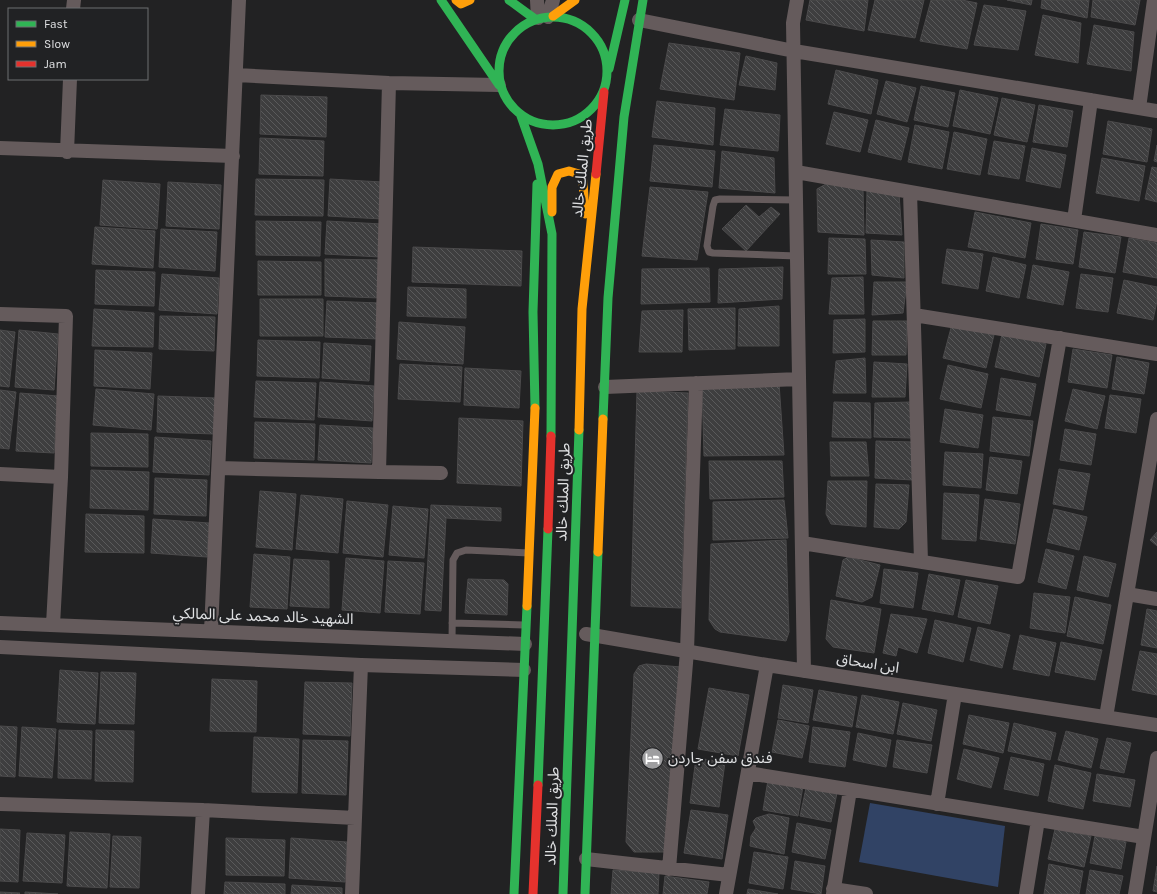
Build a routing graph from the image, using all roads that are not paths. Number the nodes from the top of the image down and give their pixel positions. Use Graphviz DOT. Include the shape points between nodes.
graph roads {
  1 [pos="239,0"];
  2 [pos="441,0"];
  3 [pos="456,0"];
  4 [pos="470,0"];
  5 [pos="509,0"];
  6 [pos="537,0"];
  7 [pos="553,0"];
  8 [pos="576,0"];
  9 [pos="625,0"];
  10 [pos="643,0"];
  11 [pos="797,0"];
  12 [pos="1154,0"];
  13 [pos="543,18"];
  14 [pos="639,20"];
  15 [pos="794,51"];
  16 [pos="236,75"];
  17 [pos="608,75"];
  18 [pos="70,80"];
  19 [pos="389,83"];
  20 [pos="499,85"];
  21 [pos="604,92"];
  22 [pos="1091,100"];
  23 [pos="1139,108"];
  24 [pos="1157,111"];
  25 [pos="521,116"];
  26 [pos="0,148"];
  27 [pos="67,152"];
  28 [pos="233,156"];
  29 [pos="538,164"];
  30 [pos="796,172"];
  31 [pos="910,192"];
  32 [pos="796,200"];
  33 [pos="1074,220"];
  34 [pos="552,234"];
  35 [pos="1157,235"];
  36 [pos="588,244"];
  37 [pos="797,256"];
  38 [pos="0,314"];
  39 [pos="914,314"];
  40 [pos="1060,338"];
  41 [pos="1157,354"];
  42 [pos="799,379"];
  43 [pos="696,383"];
  44 [pos="604,387"];
  45 [pos="1157,419"];
  46 [pos="219,468"];
  47 [pos="379,472"];
  48 [pos="441,473"];
  49 [pos="0,474"];
  50 [pos="61,477"];
  51 [pos="802,543"];
  52 [pos="529,553"];
  53 [pos="921,561"];
  54 [pos="1127,594"];
  55 [pos="1157,599"];
  56 [pos="0,623"];
  57 [pos="452,624"];
  58 [pos="53,625"];
  59 [pos="526,625"];
  60 [pos="211,631"];
  61 [pos="574,632"];
  62 [pos="596,636"];
  63 [pos="452,641"];
  64 [pos="525,644"];
  65 [pos="0,647"];
  66 [pos="687,651"];
  67 [pos="361,665"];
  68 [pos="767,665"];
  69 [pos="524,670"];
  70 [pos="804,671"];
  71 [pos="955,694"];
  72 [pos="1106,717"];
  73 [pos="1157,725"];
  74 [pos="1157,758"];
  75 [pos="748,773"];
  76 [pos="850,790"];
  77 [pos="0,804"];
  78 [pos="937,804"];
  79 [pos="203,810"];
  80 [pos="355,818"];
  81 [pos="1038,820"];
  82 [pos="1144,837"];
  83 [pos="586,859"];
  84 [pos="669,869"];
  85 [pos="729,875"];
  86 [pos="833,891"];
  87 [pos="198,894"];
  88 [pos="352,894"];
  89 [pos="514,894"];
  90 [pos="533,894"];
  91 [pos="563,894"];
  92 [pos="585,894"];
  93 [pos="726,894"];
  94 [pos="866,894"];
  95 [pos="1026,894"];
  96 [pos="1135,894"];
  1 -- 16 [label="street"];
  2 -- 20 [label="main road"];
  3 -- 4 [label="main road" via="461,4"];
  5 -- 13 [label="main road"];
  6 -- 13 [label="street"];
  7 -- 13 [label="street"];
  8 -- 13 [label="main road"];
  9 -- 17 [label="main road"];
  10 -- 14 [label="main road"];
  11 -- 15 [label="street" via="793,23"];
  12 -- 23 [label="street"];
  13 -- 17 [label="main road" via="571,20 586,28 599,41 606,58"];
  13 -- 20 [label="main road" via="520,27 509,38 501,52"];
  14 -- 15 [label="street"];
  14 -- 44 [label="main road" via="624,117 617,190"];
  15 -- 22 [label="street"];
  15 -- 30 [label="street"];
  16 -- 19 [label="street"];
  16 -- 28 [label="street"];
  17 -- 21 [label="main road"];
  18 -- 27 [label="street"];
  19 -- 20 [label="street"];
  19 -- 47 [label="street"];
  20 -- 25 [label="main road" via="511,107"];
  21 -- 25 [label="main road" via="595,106 583,117 568,124 552,126 536,123"];
  21 -- 36 [label="main road, طريق الملك خالد"];
  22 -- 23 [label="street"];
  22 -- 33 [label="street"];
  23 -- 24 [label="street"];
  25 -- 29 [label="main road, طريق الملك خالد"];
  26 -- 27 [label="street"];
  27 -- 28 [label="street"];
  28 -- 46 [label="street"];
  29 -- 34 [label="main road, طريق الملك خالد"];
  29 -- 52 [label="main road" via="533,312 535,430"];
  30 -- 31 [label="street"];
  30 -- 32 [label="street"];
  31 -- 33 [label="street"];
  31 -- 39 [label="street"];
  32 -- 37 [label="street"];
  32 -- 37 [label="lane" via="715,200 707,246 709,252 713,253"];
  33 -- 35 [label="street"];
  34 -- 36 [label="main road" via="552,188 558,174 568,171 579,174 583,181"];
  34 -- 90 [label="main road, طريق الملك خالد" via="551,462"];
  36 -- 61 [label="main road, طريق الملك خالد" via="582,309"];
  37 -- 42 [label="street"];
  38 -- 50 [label="street" via="66,316"];
  39 -- 40 [label="street"];
  39 -- 53 [label="street"];
  40 -- 41 [label="street"];
  40 -- 53 [label="street" via="1018,577"];
  42 -- 43 [label="street"];
  42 -- 51 [label="street"];
  43 -- 44 [label="street"];
  43 -- 66 [label="street"];
  44 -- 62 [label="main road"];
  45 -- 54 [label="street"];
  46 -- 47 [label="street"];
  46 -- 60 [label="street"];
  47 -- 48 [label="street"];
  49 -- 50 [label="street"];
  50 -- 58 [label="street"];
  51 -- 53 [label="street"];
  51 -- 70 [label="street"];
  52 -- 57 [label="lane" via="466,550 457,553 454,560"];
  52 -- 59 [label="main road"];
  54 -- 55 [label="street"];
  54 -- 72 [label="street"];
  56 -- 58 [label="street, الشهيد خالد محمد على المالكي"];
  57 -- 59 [label="lane"];
  57 -- 63 [label="lane"];
  58 -- 60 [label="street, الشهيد خالد محمد على المالكي"];
  59 -- 64 [label="main road"];
  60 -- 63 [label="street, الشهيد خالد محمد على المالكي"];
  61 -- 62 [label="street, ابن اسحاق"];
  61 -- 91 [label="main road, طريق الملك خالد"];
  62 -- 66 [label="street, ابن اسحاق"];
  62 -- 83 [label="main road"];
  63 -- 64 [label="street, الشهيد خالد محمد على المالكي"];
  64 -- 69 [label="main road"];
  65 -- 67 [label="street"];
  66 -- 68 [label="street, ابن اسحاق"];
  66 -- 84 [label="street"];
  67 -- 69 [label="street"];
  67 -- 80 [label="street"];
  68 -- 70 [label="street, ابن اسحاق"];
  68 -- 75 [label="street"];
  69 -- 89 [label="main road"];
  70 -- 71 [label="street, ابن اسحاق"];
  71 -- 72 [label="street, ابن اسحاق"];
  71 -- 78 [label="street"];
  72 -- 73 [label="street, ابن اسحاق"];
  74 -- 82 [label="street"];
  75 -- 76 [label="street"];
  75 -- 85 [label="street"];
  76 -- 78 [label="street"];
  76 -- 86 [label="street"];
  77 -- 79 [label="street"];
  78 -- 81 [label="street"];
  79 -- 80 [label="street"];
  79 -- 87 [label="street"];
  80 -- 88 [label="street"];
  81 -- 82 [label="street"];
  81 -- 95 [label="street"];
  82 -- 96 [label="street"];
  83 -- 84 [label="street"];
  83 -- 92 [label="main road"];
  84 -- 85 [label="street"];
  85 -- 93 [label="street"];
  86 -- 94 [label="street"];
}
